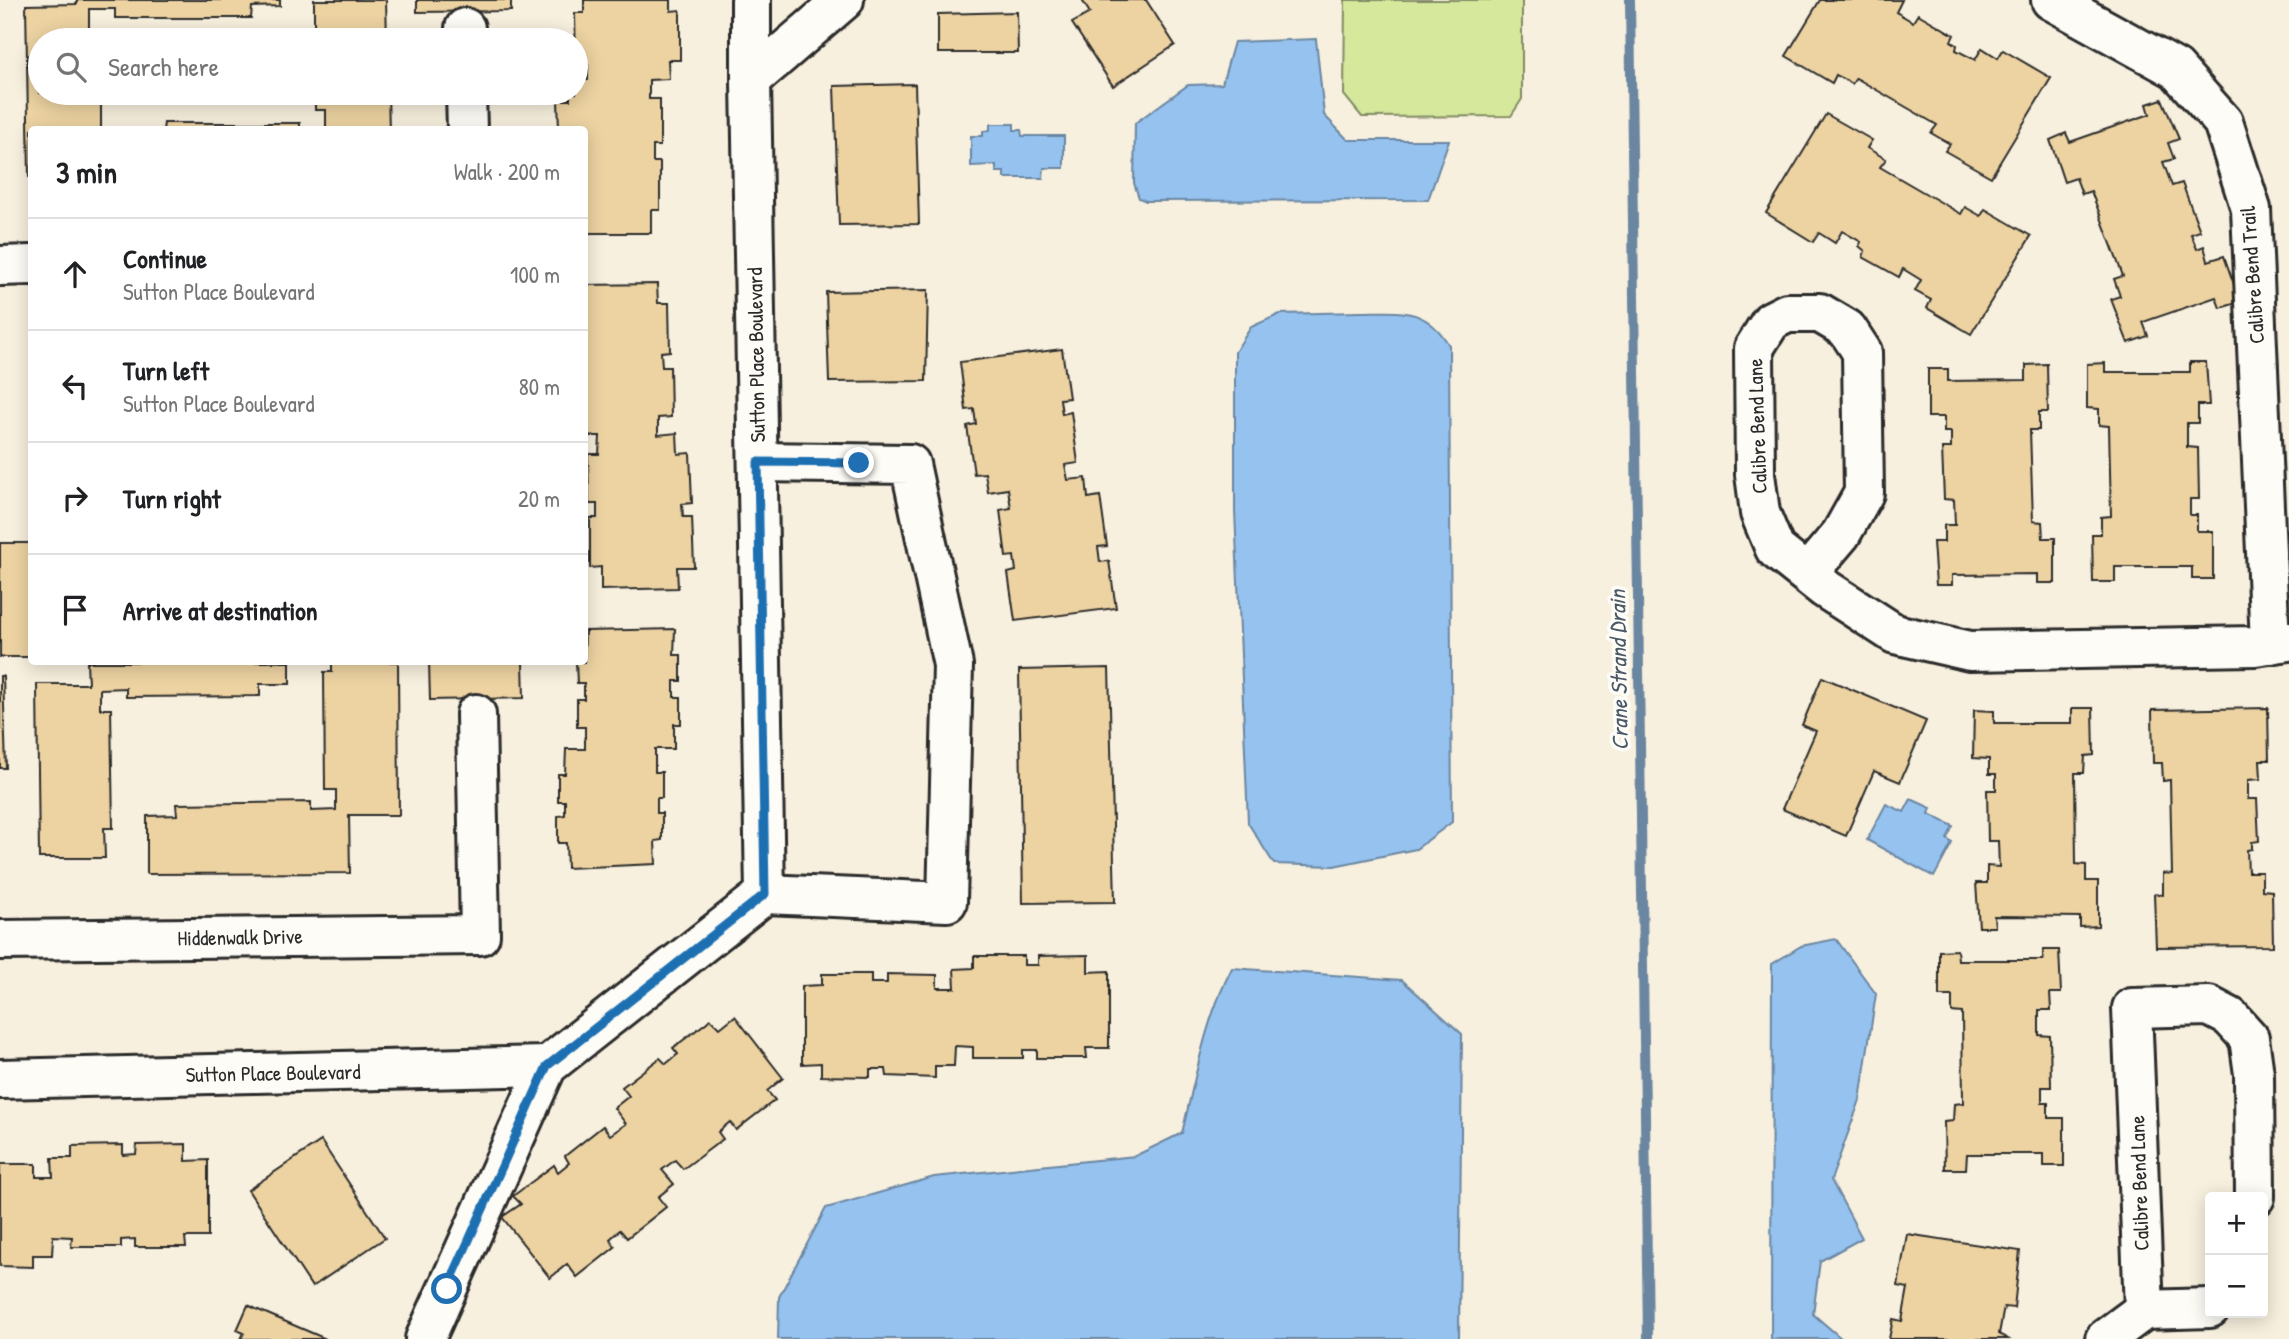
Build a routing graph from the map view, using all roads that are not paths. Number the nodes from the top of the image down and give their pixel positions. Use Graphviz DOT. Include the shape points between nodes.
graph roads {
  1 [pos="751,0"];
  2 [pos="844,0"];
  3 [pos="2051,0"];
  4 [pos="751,80"];
  5 [pos="466,105"];
  6 [pos="467,126"];
  7 [pos="0,265"];
  8 [pos="28,265"];
  9 [pos="758,462"];
  10 [pos="1807,574"];
  11 [pos="2280,643"];
  12 [pos="476,714"];
  13 [pos="765,894"];
  14 [pos="0,940"];
  15 [pos="547,1066"];
  16 [pos="0,1079"];
  17 [pos="2255,1192"];
  18 [pos="2205,1308"];
  19 [pos="2144,1310"];
  20 [pos="425,1339"];
  21 [pos="2105,1339"];
  1 -- 4 [label="lane, Sutton Place Boulevard"];
  2 -- 4 [label="lane"];
  3 -- 11 [label="lane, Calibre Bend Trail" via="2176,69 2223,122 2251,209"];
  4 -- 9 [label="lane, Sutton Place Boulevard"];
  5 -- 6 [label="lane"];
  7 -- 8 [label="lane"];
  9 -- 13 [label="lane, Sutton Place Boulevard"];
  9 -- 13 [label="lane" via="910,464 953,665 947,902"];
  10 -- 10 [label="lane, Calibre Bend Lane" via="1775,549 1760,513 1755,474 1754,348 1771,321 1787,313 1820,313 1847,329 1862,352 1864,493 1842,534"];
  10 -- 11 [label="lane, Calibre Bend Lane" via="1895,634 1970,651"];
  12 -- 14 [label="lane, Hiddenwalk Drive" via="481,935"];
  13 -- 15 [label="lane"];
  15 -- 16 [label="lane, Sutton Place Boulevard"];
  15 -- 20 [label="lane"];
  17 -- 19 [label="lane, Calibre Bend Lane" via="2254,1074 2249,1038 2230,1017 2209,1006 2132,1008"];
  18 -- 19 [label="lane"];
  19 -- 21 [label="lane"];
}
